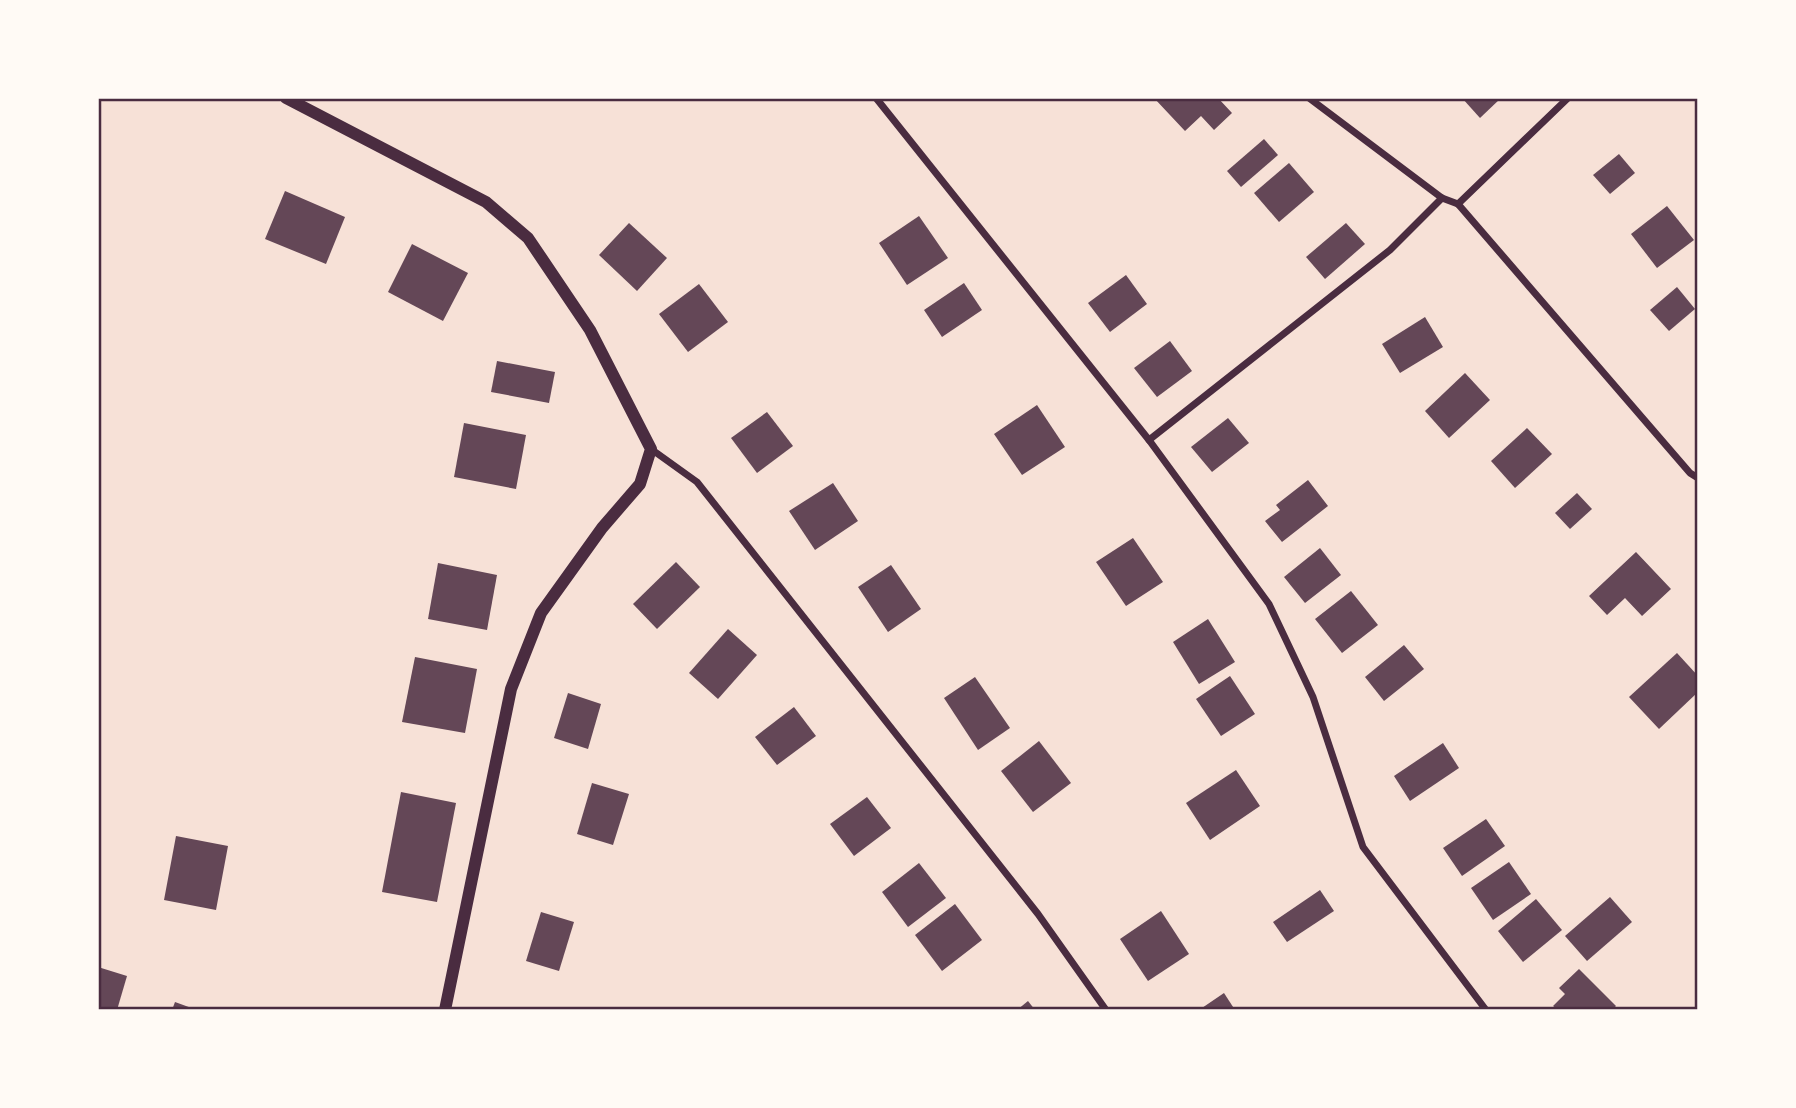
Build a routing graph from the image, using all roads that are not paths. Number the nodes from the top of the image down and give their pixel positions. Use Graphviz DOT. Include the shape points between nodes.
graph roads {
  1 [pos="286,98"];
  2 [pos="877,98"];
  3 [pos="1309,98"];
  4 [pos="1568,98"];
  5 [pos="1442,198"];
  6 [pos="1458,204"];
  7 [pos="1149,440"];
  8 [pos="651,449"];
  9 [pos="1698,478"];
  10 [pos="445,1010"];
  11 [pos="1106,1010"];
  12 [pos="1486,1010"];
  1 -- 8 [label="street" via="486,202 528,238 590,330"];
  2 -- 7 [label="street"];
  3 -- 5 [label="street"];
  4 -- 6 [label="street"];
  5 -- 6 [label="street"];
  5 -- 7 [label="street" via="1390,250"];
  6 -- 9 [label="street"];
  7 -- 12 [label="street" via="1269,604 1313,697 1363,847"];
  8 -- 10 [label="street" via="640,484 541,613 511,689"];
  8 -- 11 [label="street" via="698,482 1038,914"];
}
